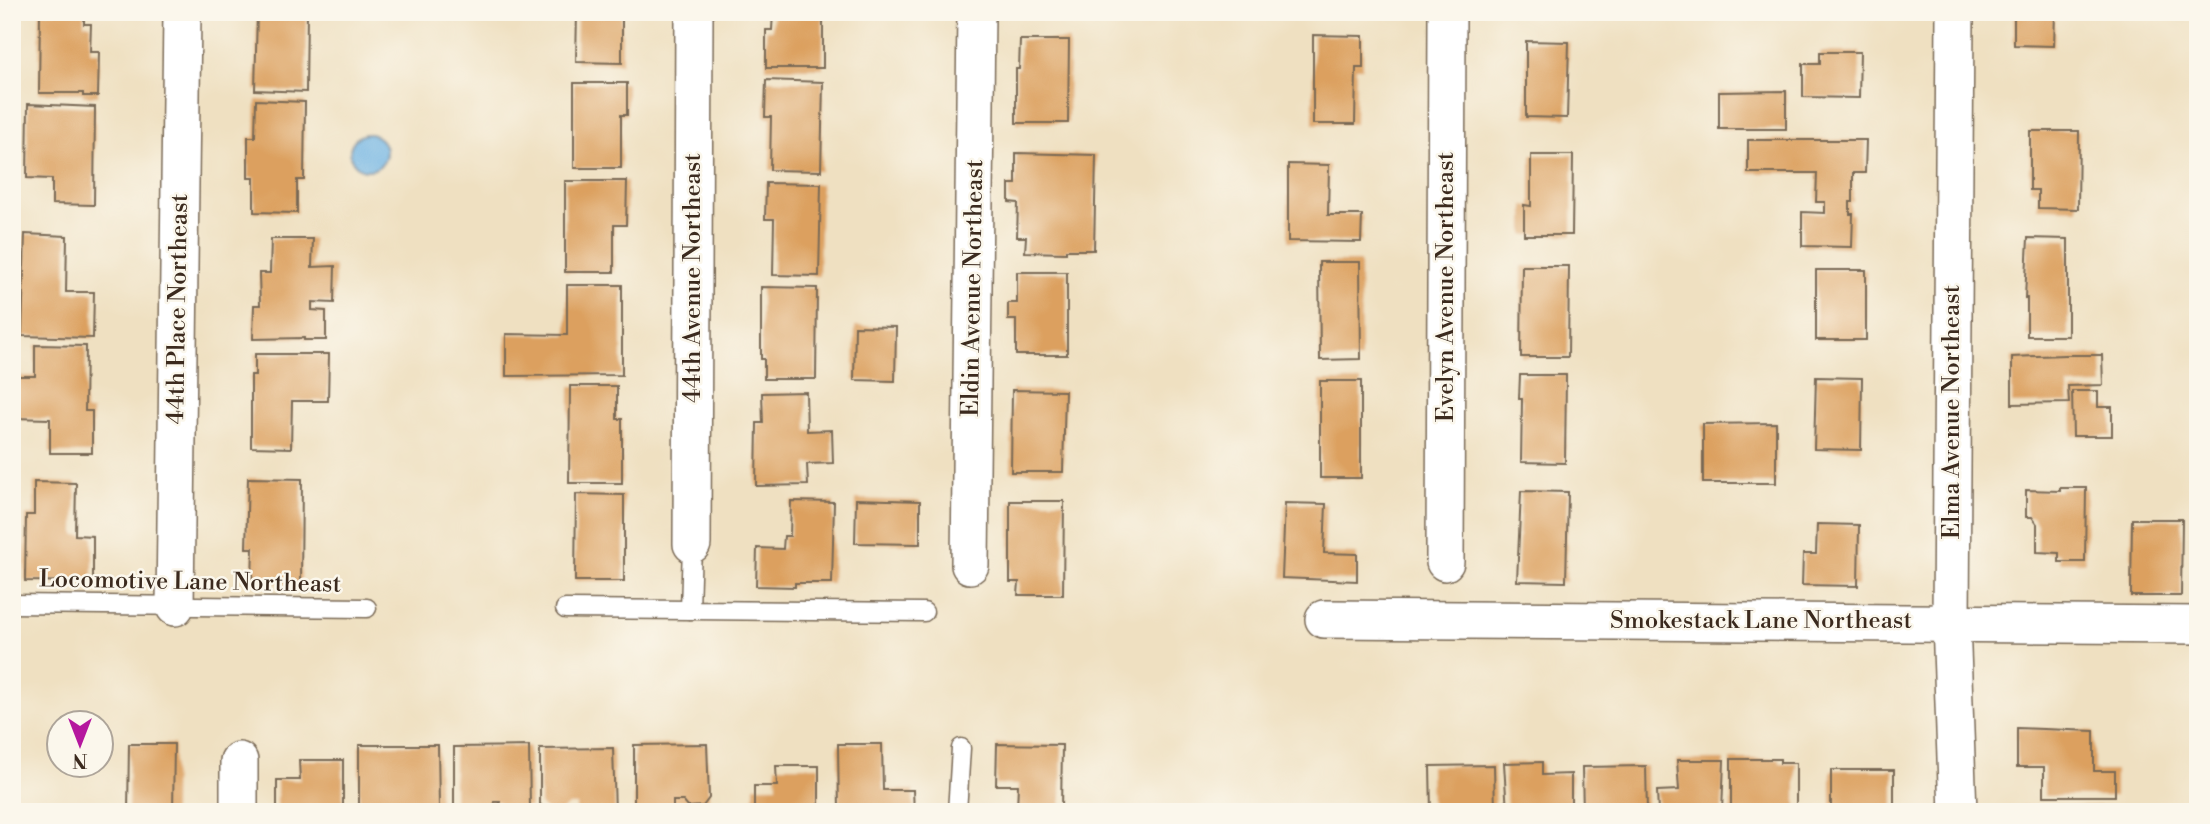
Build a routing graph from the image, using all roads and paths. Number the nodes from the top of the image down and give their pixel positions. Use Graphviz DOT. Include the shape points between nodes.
graph roads {
  1 [pos="182,12"];
  2 [pos="694,12"];
  3 [pos="975,12"];
  4 [pos="1447,12"];
  5 [pos="1955,12"];
  6 [pos="692,544"];
  7 [pos="1445,562"];
  8 [pos="970,565"];
  9 [pos="12,604"];
  10 [pos="175,607"];
  11 [pos="367,608"];
  12 [pos="565,610"];
  13 [pos="690,610"];
  14 [pos="924,612"];
  15 [pos="1324,619"];
  16 [pos="1951,622"];
  17 [pos="2198,625"];
  18 [pos="961,748"];
  19 [pos="239,761"];
  20 [pos="239,812"];
  21 [pos="957,812"];
  22 [pos="1958,812"];
  1 -- 10 [label="street, 44th Place Northeast"];
  2 -- 6 [label="street, 44th Avenue Northeast"];
  3 -- 8 [label="street, Eldin Avenue Northeast"];
  4 -- 7 [label="street, Evelyn Avenue Northeast"];
  5 -- 16 [label="street, Elma Avenue Northeast"];
  6 -- 13 [label="lane"];
  9 -- 10 [label="lane, Locomotive Lane Northeast"];
  10 -- 11 [label="lane, Locomotive Lane Northeast"];
  12 -- 13 [label="lane"];
  13 -- 14 [label="lane"];
  15 -- 16 [label="street, Smokestack Lane Northeast"];
  16 -- 17 [label="street, Smokestack Lane Northeast"];
  16 -- 22 [label="street, Elma Avenue Northeast"];
  18 -- 21 [label="lane"];
  19 -- 20 [label="street"];
}
